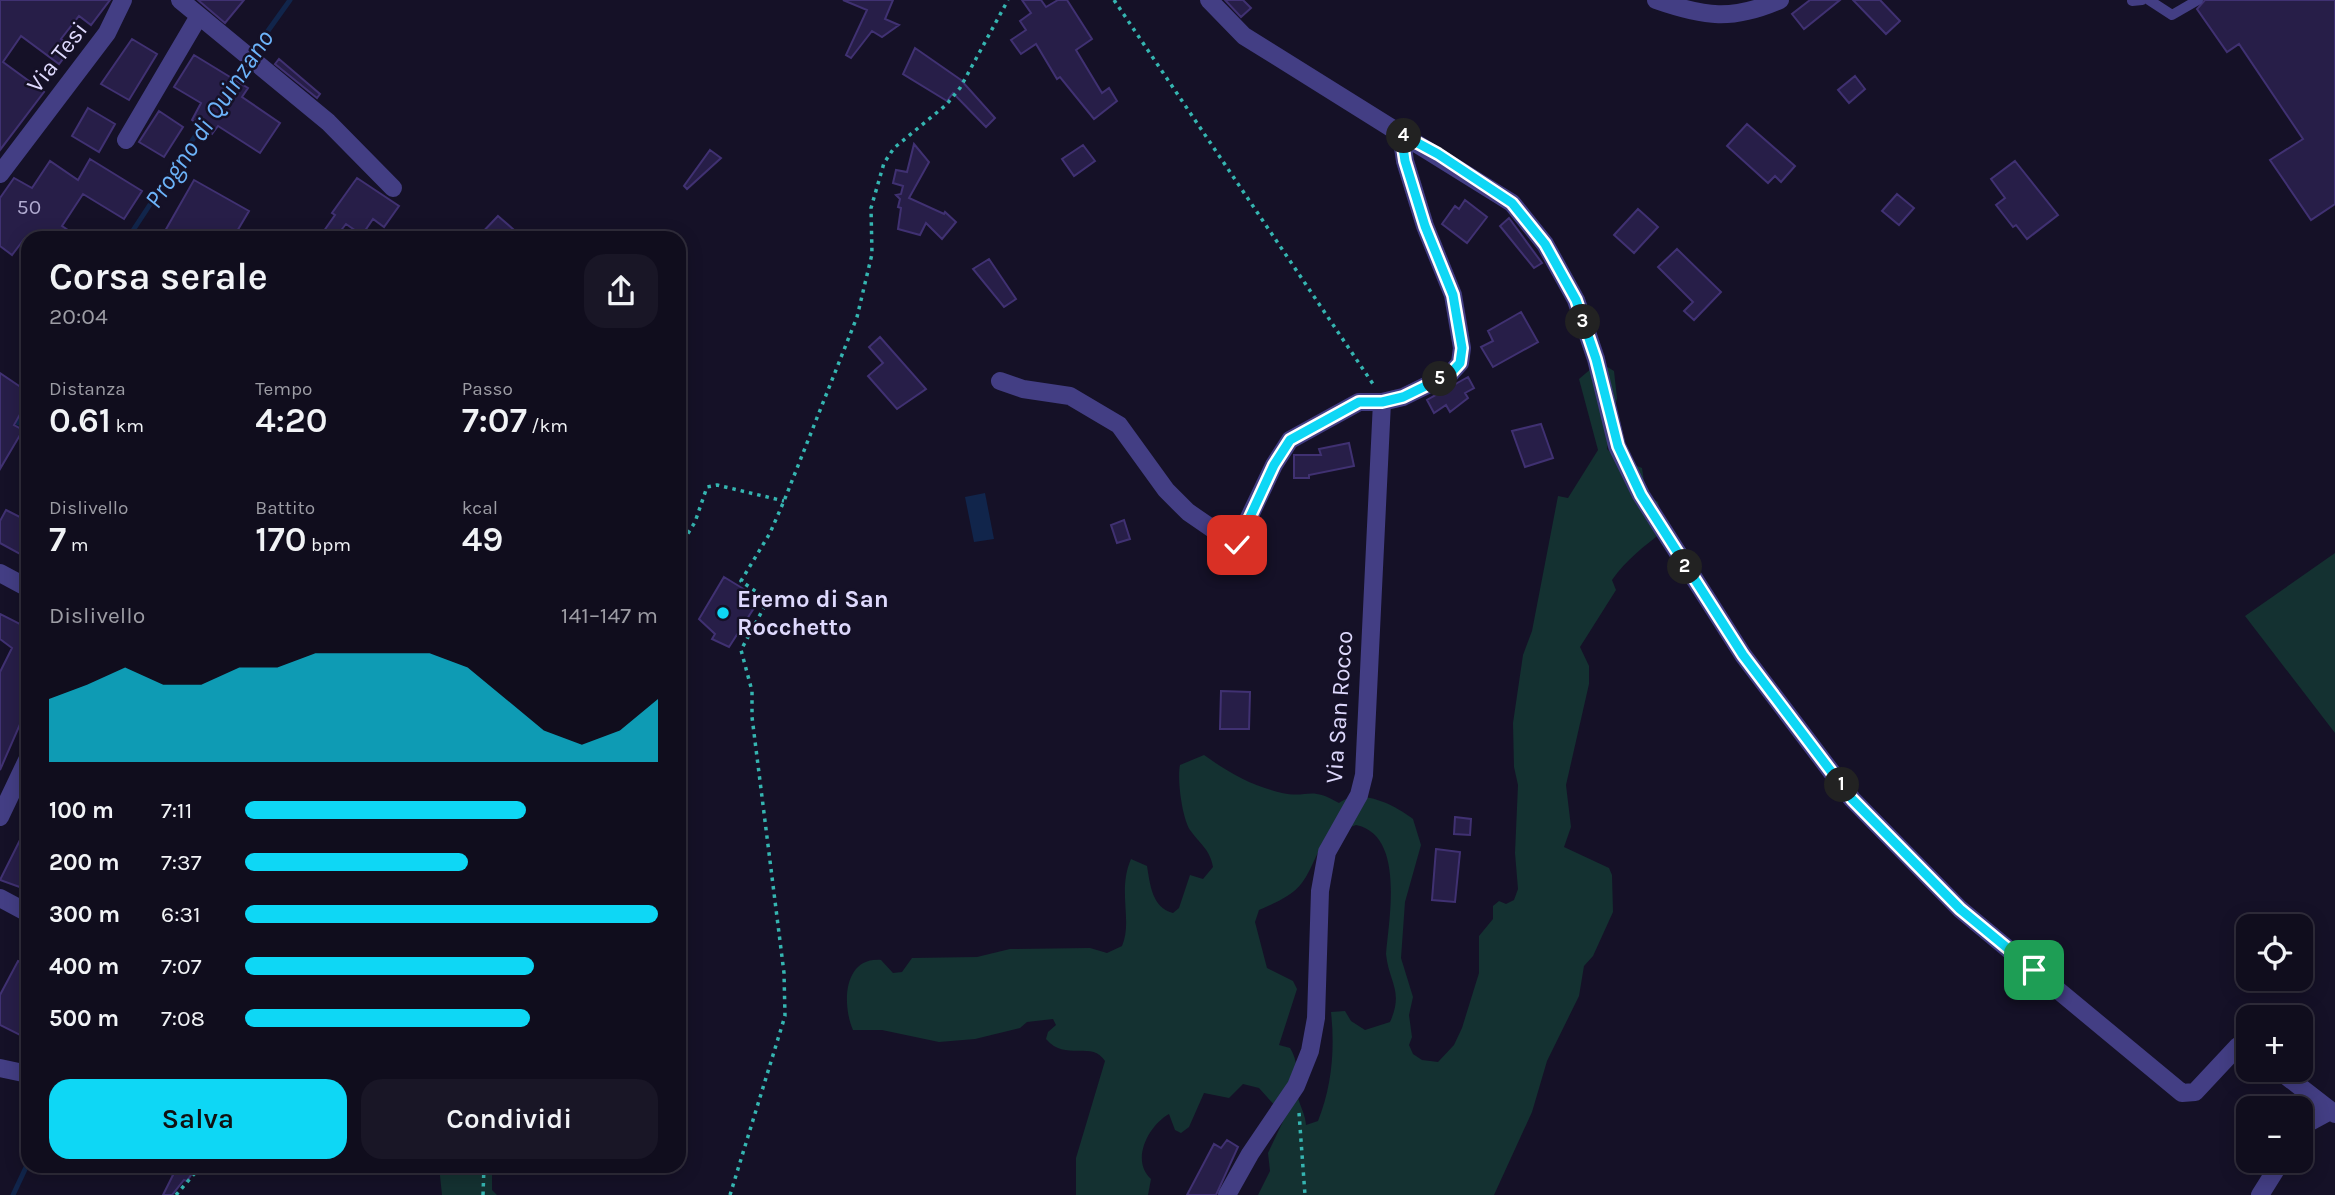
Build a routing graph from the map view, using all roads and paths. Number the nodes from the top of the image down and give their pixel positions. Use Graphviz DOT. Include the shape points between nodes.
graph roads {
  1 [pos="123,0"];
  2 [pos="180,0"];
  3 [pos="1009,0"];
  4 [pos="1114,0"];
  5 [pos="1209,0"];
  6 [pos="1656,0"];
  7 [pos="1780,0"];
  8 [pos="2149,0"];
  9 [pos="2198,0"];
  10 [pos="199,16"];
  11 [pos="1401,134"];
  12 [pos="126,140"];
  13 [pos="0,174"];
  14 [pos="393,188"];
  15 [pos="1000,382"];
  16 [pos="1382,402"];
  17 [pos="784,501"];
  18 [pos="686,537"];
  19 [pos="0,573"];
  20 [pos="21,584"];
  21 [pos="21,773"];
  22 [pos="0,817"];
  23 [pos="0,898"];
  24 [pos="21,908"];
  25 [pos="2236,1048"];
  26 [pos="0,1068"];
  27 [pos="21,1072"];
  28 [pos="2294,1082"];
  29 [pos="1296,1086"];
  30 [pos="2333,1112"];
  31 [pos="2313,1122"];
  32 [pos="195,1173"];
  33 [pos="484,1173"];
  34 [pos="2274,1173"];
  35 [pos="176,1195"];
  36 [pos="483,1195"];
  37 [pos="730,1195"];
  38 [pos="1227,1195"];
  39 [pos="1305,1195"];
  40 [pos="2260,1195"];
  1 -- 13 [label="street, Via Tesi" via="107,33"];
  2 -- 10 [label="street"];
  3 -- 17 [label="path" via="960,89 900,142 884,163 871,208 872,254 857,317"];
  4 -- 16 [label="path" via="1367,372"];
  5 -- 11 [label="street" via="1244,36"];
  6 -- 7 [label="street" via="1702,15 1756,10"];
  8 -- 9 [label="lane" via="2172,15"];
  10 -- 12 [label="street"];
  10 -- 14 [label="street" via="328,122"];
  11 -- 16 [label="street" via="1425,226 1453,295 1462,348 1460,363 1450,374"];
  11 -- 25 [label="street" via="1512,203 1545,244 1576,300 1618,446 1641,495 1743,655 1852,799 1960,909 2182,1093 2195,1092"];
  15 -- 16 [label="street" via="1070,396 1119,425 1173,497 1237,545 1290,440 1359,402"];
  16 -- 29 [label="street, Via San Rocco" via="1364,775 1359,795 1327,852 1320,891 1316,1018 1310,1051"];
  17 -- 18 [label="path" via="707,486"];
  17 -- 37 [label="path" via="741,581 768,600 741,650 752,691 785,1016"];
  19 -- 20 [label="street"];
  21 -- 22 [label="street"];
  23 -- 24 [label="street"];
  26 -- 27 [label="street"];
  28 -- 30 [label="street"];
  29 -- 38 [label="street, Via San Rocco"];
  29 -- 39 [label="path"];
  30 -- 31 [label="street"];
  32 -- 35 [label="path"];
  33 -- 36 [label="path"];
  34 -- 40 [label="street"];
}
